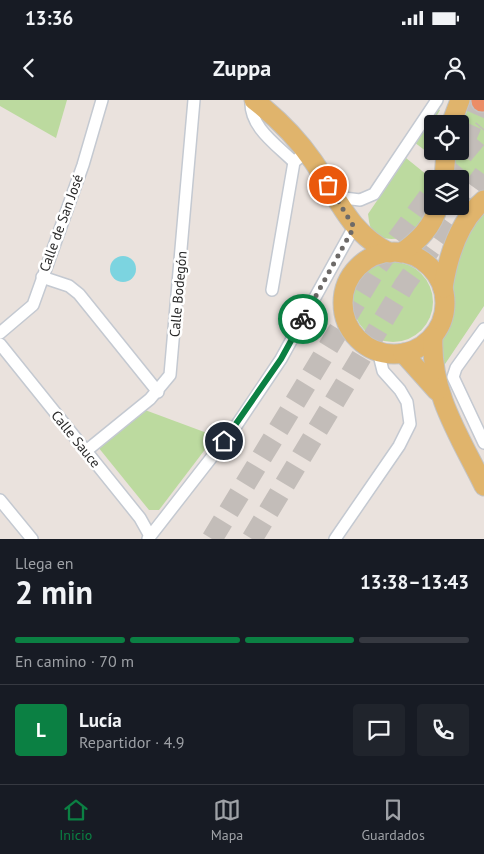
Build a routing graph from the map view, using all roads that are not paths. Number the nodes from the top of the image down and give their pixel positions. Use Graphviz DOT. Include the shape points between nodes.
graph roads {
  1 [pos="102,100"];
  2 [pos="194,100"];
  3 [pos="252,100"];
  4 [pos="438,100"];
  5 [pos="460,100"];
  6 [pos="455,115"];
  7 [pos="300,157"];
  8 [pos="336,197"];
  9 [pos="484,200"];
  10 [pos="434,215"];
  11 [pos="354,227"];
  12 [pos="396,253"];
  13 [pos="355,271"];
  14 [pos="42,277"];
  15 [pos="443,288"];
  16 [pos="272,290"];
  17 [pos="484,328"];
  18 [pos="0,333"];
  19 [pos="433,336"];
  20 [pos="0,344"];
  21 [pos="378,351"];
  22 [pos="402,353"];
  23 [pos="158,392"];
  24 [pos="440,395"];
  25 [pos="484,443"];
  26 [pos="86,451"];
  27 [pos="483,481"];
  28 [pos="2,508"];
  29 [pos="149,537"];
  30 [pos="32,539"];
  31 [pos="335,539"];
  1 -- 14 [label="street, Calle de San José" via="76,186"];
  2 -- 23 [label="street, Calle Bodegón" via="171,373"];
  3 -- 7 [label="main road" via="281,124"];
  4 -- 8 [label="street" via="374,194 360,200"];
  5 -- 6 [label="main road"];
  7 -- 8 [label="main road"];
  7 -- 16 [label="street"];
  8 -- 11 [label="main road"];
  9 -- 15 [label="main road" via="460,231 448,260"];
  10 -- 12 [label="main road" via="421,237"];
  11 -- 12 [label="main road" via="375,245"];
  11 -- 13 [label="main road"];
  11 -- 29 [label="street" via="281,359 236,426"];
  12 -- 13 [label="main road" via="370,258"];
  12 -- 15 [label="main road" via="411,255 427,265"];
  13 -- 21 [label="main road" via="346,288 346,317 361,342"];
  14 -- 18 [label="street, Calle de San José" via="31,308"];
  14 -- 23 [label="street" via="70,286 79,294"];
  15 -- 19 [label="main road" via="445,309"];
  17 -- 25 [label="street" via="453,377"];
  19 -- 22 [label="main road" via="422,346"];
  19 -- 24 [label="main road" via="433,367"];
  20 -- 26 [label="street, Calle Sauce"];
  21 -- 22 [label="main road"];
  21 -- 31 [label="street" via="383,371 407,402 410,424 400,446"];
  22 -- 24 [label="main road"];
  23 -- 26 [label="street, Calle Bodegón"];
  24 -- 27 [label="main road"];
  26 -- 29 [label="street, Calle Sauce" via="140,518"];
  28 -- 30 [label="street"];
}
